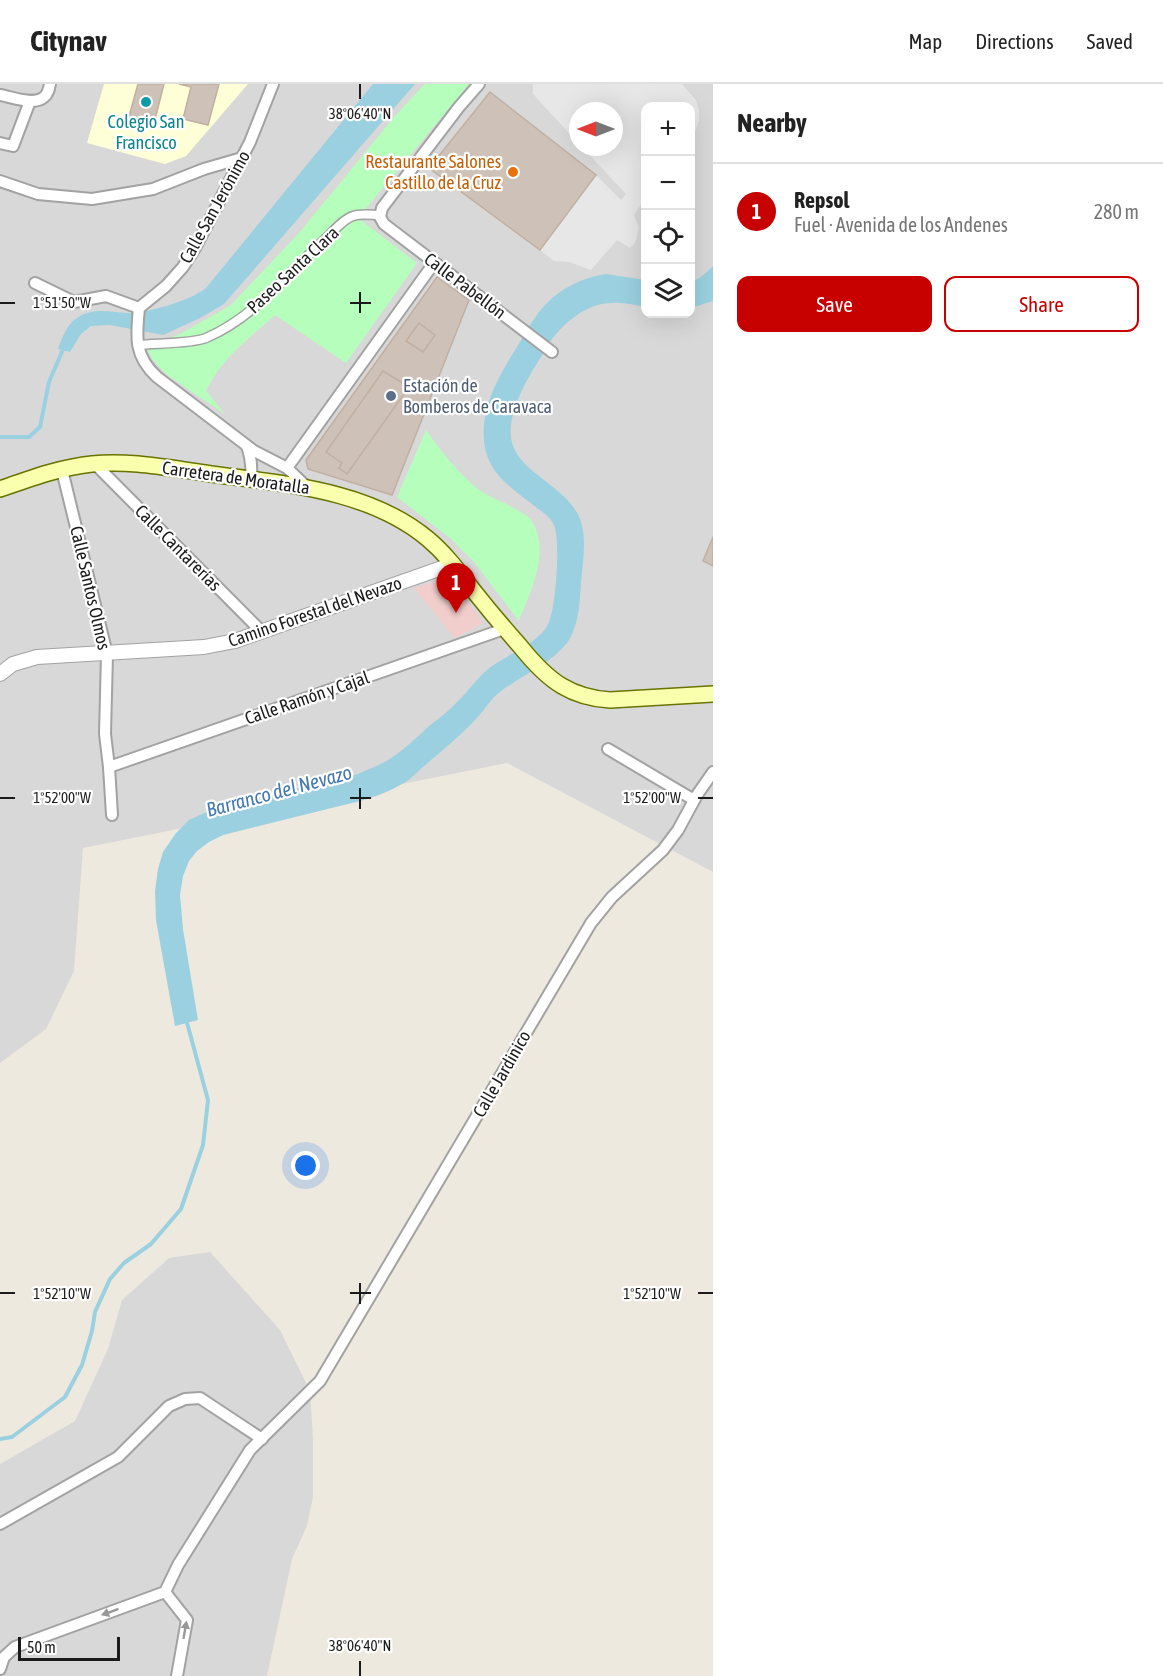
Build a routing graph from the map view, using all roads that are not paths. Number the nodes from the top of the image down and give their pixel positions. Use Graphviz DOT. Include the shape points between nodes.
graph roads {
  1 [pos="50,84"];
  2 [pos="273,84"];
  3 [pos="479,84"];
  4 [pos="0,95"];
  5 [pos="30,101"];
  6 [pos="0,143"];
  7 [pos="242,158"];
  8 [pos="0,181"];
  9 [pos="380,216"];
  10 [pos="434,263"];
  11 [pos="35,283"];
  12 [pos="139,310"];
  13 [pos="138,345"];
  14 [pos="552,352"];
  15 [pos="247,446"];
  16 [pos="269,459"];
  17 [pos="94,463"];
  18 [pos="287,468"];
  19 [pos="62,470"];
  20 [pos="251,476"];
  21 [pos="276,483"];
  22 [pos="0,489"];
  23 [pos="309,489"];
  24 [pos="453,564"];
  25 [pos="262,632"];
  26 [pos="508,633"];
  27 [pos="107,654"];
  28 [pos="0,674"];
  29 [pos="713,694"];
  30 [pos="608,748"];
  31 [pos="109,767"];
  32 [pos="713,772"];
  33 [pos="694,800"];
  34 [pos="112,815"];
  35 [pos="262,1439"];
  36 [pos="0,1524"];
  37 [pos="165,1592"];
  38 [pos="0,1669"];
  39 [pos="177,1676"];
  1 -- 5 [label="street" via="46,96"];
  2 -- 7 [label="street, Calle San Jerónimo"];
  3 -- 9 [label="street" via="382,208"];
  4 -- 5 [label="street"];
  5 -- 6 [label="street" via="13,147"];
  7 -- 8 [label="street" via="153,189 92,199 38,194"];
  7 -- 12 [label="street, Calle San Jerónimo" via="183,267"];
  9 -- 10 [label="street, Calle Pabellón" via="384,224"];
  9 -- 13 [label="street, Paseo Santa Clara" via="351,216 242,317 204,339"];
  10 -- 14 [label="street, Calle Pabellón"];
  10 -- 18 [label="street"];
  11 -- 12 [label="street" via="74,302 106,296"];
  12 -- 13 [label="street"];
  13 -- 15 [label="street" via="149,370"];
  15 -- 16 [label="street"];
  15 -- 20 [label="street"];
  16 -- 18 [label="street"];
  16 -- 20 [label="street" via="255,463"];
  17 -- 19 [label="main road, Carretera de Moratalla"];
  17 -- 20 [label="main road, Carretera de Moratalla"];
  17 -- 25 [label="street, Calle Cantarerías"];
  18 -- 21 [label="street" via="291,474 289,481"];
  18 -- 23 [label="street"];
  19 -- 22 [label="main road, Carretera de Moratalla"];
  19 -- 27 [label="street, Calle Santos Olmos"];
  20 -- 21 [label="main road, Carretera de Moratalla"];
  21 -- 23 [label="main road, Carretera de Moratalla"];
  23 -- 24 [label="main road, Carretera de Moratalla" via="361,502 392,516 428,539"];
  24 -- 25 [label="street, Camino Forestal del Nevazo"];
  24 -- 26 [label="main road, Carretera de Moratalla"];
  25 -- 27 [label="street, Camino Forestal del Nevazo" via="204,647"];
  26 -- 29 [label="main road, Carretera de Moratalla" via="548,676 576,693 622,700"];
  26 -- 31 [label="street, Calle Ramón y Cajal"];
  27 -- 28 [label="street, Camino Forestal del Nevazo" via="28,659"];
  27 -- 31 [label="street, Calle Santos Olmos" via="105,734"];
  30 -- 33 [label="street"];
  31 -- 34 [label="street, Calle Santos Olmos"];
  32 -- 33 [label="street, Calle Jardinico"];
  33 -- 35 [label="street, Calle Jardinico" via="663,850 612,897 591,923 320,1381"];
  35 -- 36 [label="street" via="200,1398 185,1399 169,1406 118,1457"];
  35 -- 37 [label="street, Calle Jardinico" via="250,1450"];
  37 -- 38 [label="street, one-way" via="15,1647 4,1657"];
  39 -- 37 [label="street, one-way" via="187,1620"];
}
